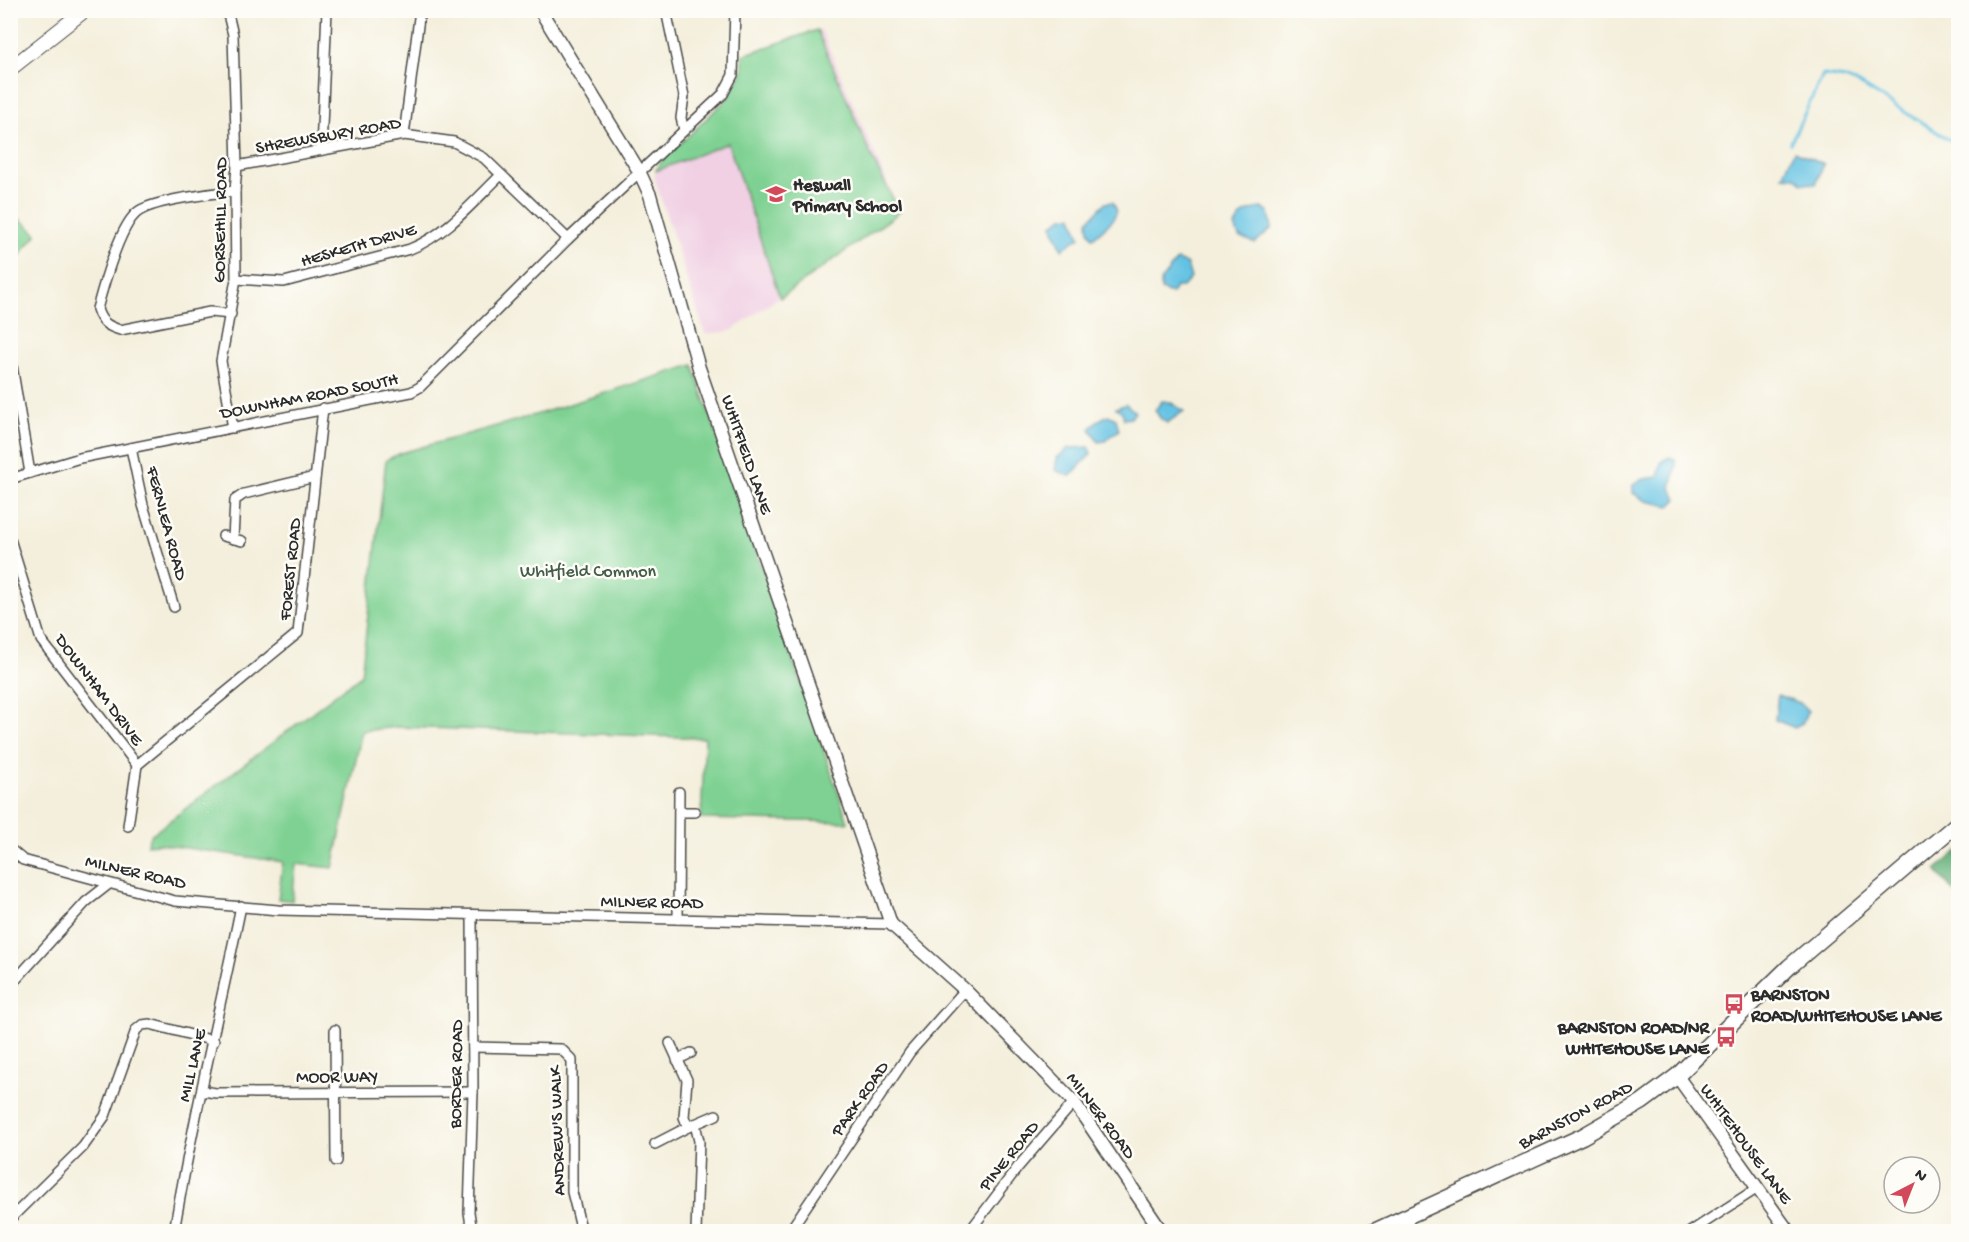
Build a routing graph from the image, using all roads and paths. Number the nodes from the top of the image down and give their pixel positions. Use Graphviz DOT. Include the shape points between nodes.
graph roads {
  1 [pos="85,10"];
  2 [pos="227,10"];
  3 [pos="327,10"];
  4 [pos="420,10"];
  5 [pos="540,10"];
  6 [pos="666,10"];
  7 [pos="735,10"];
  8 [pos="10,69"];
  9 [pos="684,130"];
  10 [pos="404,135"];
  11 [pos="321,150"];
  12 [pos="237,166"];
  13 [pos="639,171"];
  14 [pos="501,175"];
  15 [pos="235,191"];
  16 [pos="568,239"];
  17 [pos="236,279"];
  18 [pos="231,314"];
  19 [pos="10,354"];
  20 [pos="323,408"];
  21 [pos="233,428"];
  22 [pos="131,448"];
  23 [pos="30,473"];
  24 [pos="315,477"];
  25 [pos="10,478"];
  26 [pos="10,539"];
  27 [pos="233,539"];
  28 [pos="174,607"];
  29 [pos="136,765"];
  30 [pos="679,792"];
  31 [pos="680,812"];
  32 [pos="695,812"];
  33 [pos="1959,824"];
  34 [pos="128,826"];
  35 [pos="10,849"];
  36 [pos="109,884"];
  37 [pos="241,906"];
  38 [pos="472,916"];
  39 [pos="678,919"];
  40 [pos="891,924"];
  41 [pos="10,986"];
  42 [pos="965,990"];
  43 [pos="335,1030"];
  44 [pos="213,1041"];
  45 [pos="670,1043"];
  46 [pos="473,1047"];
  47 [pos="691,1053"];
  48 [pos="677,1060"];
  49 [pos="1677,1076"];
  50 [pos="202,1090"];
  51 [pos="334,1092"];
  52 [pos="473,1092"];
  53 [pos="1074,1102"];
  54 [pos="716,1115"];
  55 [pos="692,1126"];
  56 [pos="655,1144"];
  57 [pos="336,1161"];
  58 [pos="1756,1189"];
  59 [pos="10,1219"];
  60 [pos="1408,1224"];
  61 [pos="969,1231"];
  62 [pos="174,1232"];
  63 [pos="472,1232"];
  64 [pos="582,1232"];
  65 [pos="696,1232"];
  66 [pos="789,1232"];
  67 [pos="1162,1232"];
  68 [pos="1373,1232"];
  69 [pos="1690,1232"];
  70 [pos="1789,1232"];
  1 -- 8 [label="main road"];
  2 -- 12 [label="street, GORSEHILL ROAD" via="233,34"];
  3 -- 11 [label="street"];
  4 -- 10 [label="street"];
  5 -- 13 [label="street, WHITFIELD LANE"];
  6 -- 9 [label="street" via="684,96"];
  7 -- 9 [label="street, DOWNHAM ROAD SOUTH" via="733,75 723,94"];
  9 -- 13 [label="street, DOWNHAM ROAD SOUTH"];
  10 -- 11 [label="street, SHREWSBURY ROAD"];
  10 -- 14 [label="street, SHREWSBURY ROAD" via="454,142 484,158"];
  11 -- 12 [label="street, SHREWSBURY ROAD"];
  12 -- 15 [label="street, GORSEHILL ROAD"];
  13 -- 16 [label="street, DOWNHAM ROAD SOUTH"];
  13 -- 40 [label="street, WHITFIELD LANE" via="650,195 699,368"];
  14 -- 16 [label="street, SHREWSBURY ROAD"];
  14 -- 17 [label="street, HESKETH DRIVE" via="443,231 418,246 284,282"];
  15 -- 17 [label="street, GORSEHILL ROAD"];
  15 -- 18 [label="street" via="138,211 126,226 97,309 108,327 120,330 210,312"];
  16 -- 20 [label="street, DOWNHAM ROAD SOUTH" via="420,387"];
  17 -- 18 [label="street, GORSEHILL ROAD"];
  18 -- 21 [label="street, GORSEHILL ROAD" via="221,361"];
  19 -- 23 [label="street"];
  20 -- 21 [label="street, DOWNHAM ROAD SOUTH"];
  20 -- 24 [label="street, FOREST ROAD"];
  21 -- 22 [label="street, DOWNHAM ROAD SOUTH"];
  22 -- 23 [label="street, DOWNHAM ROAD SOUTH"];
  22 -- 28 [label="street, FERNLEA ROAD" via="143,505"];
  23 -- 25 [label="street, DOWNHAM ROAD SOUTH"];
  24 -- 27 [label="street" via="244,494 235,500"];
  24 -- 29 [label="street, FOREST ROAD" via="298,633"];
  26 -- 29 [label="street, DOWNHAM DRIVE" via="41,640"];
  29 -- 34 [label="street, DOWNHAM DRIVE"];
  30 -- 31 [label="street"];
  31 -- 32 [label="street"];
  31 -- 39 [label="street"];
  33 -- 49 [label="main road, BARNSTON ROAD" via="1790,967"];
  35 -- 36 [label="street, MILNER ROAD" via="23,860"];
  36 -- 37 [label="street, MILNER ROAD" via="175,901"];
  36 -- 41 [label="street" via="86,902"];
  37 -- 38 [label="street, MILNER ROAD"];
  37 -- 44 [label="street, MILL LANE"];
  38 -- 39 [label="street, MILNER ROAD"];
  38 -- 46 [label="street, BORDER ROAD"];
  39 -- 40 [label="street, MILNER ROAD"];
  40 -- 42 [label="street, MILNER ROAD"];
  42 -- 53 [label="street, MILNER ROAD"];
  42 -- 66 [label="street, PARK ROAD" via="910,1052"];
  43 -- 51 [label="street"];
  44 -- 50 [label="street, MILL LANE"];
  44 -- 59 [label="street" via="150,1024 136,1030 105,1116 82,1147"];
  45 -- 48 [label="street"];
  46 -- 52 [label="street, BORDER ROAD"];
  46 -- 64 [label="street, ANDREW'S WALK" via="561,1049 572,1060 572,1192"];
  47 -- 48 [label="street"];
  48 -- 55 [label="street" via="687,1080 684,1117"];
  49 -- 58 [label="street, WHITEHOUSE LANE"];
  49 -- 60 [label="main road, BARNSTON ROAD" via="1627,1112"];
  50 -- 51 [label="street, MOOR WAY"];
  50 -- 62 [label="street, MILL LANE"];
  51 -- 52 [label="street, MOOR WAY"];
  51 -- 57 [label="street"];
  52 -- 63 [label="street, BORDER ROAD" via="469,1212"];
  53 -- 61 [label="street, PINE ROAD"];
  53 -- 67 [label="street, MILNER ROAD"];
  54 -- 55 [label="street"];
  55 -- 56 [label="street"];
  55 -- 65 [label="street" via="699,1141"];
  58 -- 69 [label="street"];
  58 -- 70 [label="street, WHITEHOUSE LANE"];
  60 -- 68 [label="main road, BARNSTON ROAD"];
}
